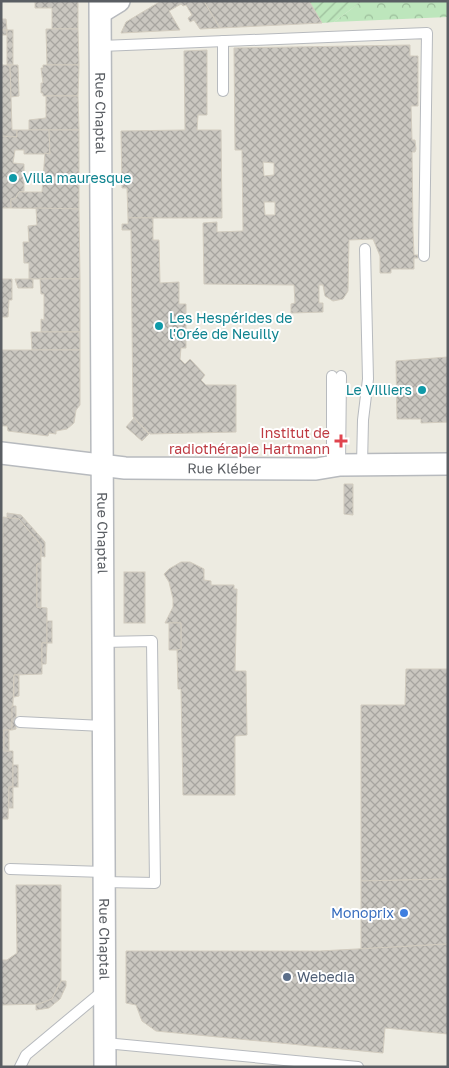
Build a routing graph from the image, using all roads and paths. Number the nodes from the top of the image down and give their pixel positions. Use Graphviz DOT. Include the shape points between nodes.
graph roads {
  1 [pos="119,1"];
  2 [pos="100,7"];
  3 [pos="223,41"];
  4 [pos="101,46"];
  5 [pos="223,91"];
  6 [pos="365,249"];
  7 [pos="424,256"];
  8 [pos="337,376"];
  9 [pos="1,453"];
  10 [pos="448,464"];
  11 [pos="362,465"];
  12 [pos="102,466"];
  13 [pos="336,466"];
  14 [pos="103,642"];
  15 [pos="20,722"];
  16 [pos="104,726"];
  17 [pos="10,869"];
  18 [pos="104,877"];
  19 [pos="105,990"];
  20 [pos="105,1043"];
  21 [pos="20,1067"];
  22 [pos="105,1067"];
  23 [pos="358,1067"];
  1 -- 2 [label="street"];
  2 -- 4 [label="street, Rue Chaptal"];
  3 -- 4 [label="lane"];
  3 -- 5 [label="lane"];
  3 -- 7 [label="lane" via="427,33"];
  4 -- 12 [label="street, Rue Chaptal"];
  6 -- 11 [label="lane" via="368,379"];
  8 -- 13 [label="lane"];
  9 -- 12 [label="street, Rue Kléber"];
  10 -- 11 [label="street, Rue Kléber"];
  11 -- 13 [label="street, Rue Kléber"];
  12 -- 13 [label="street, Rue Kléber" via="316,469"];
  12 -- 14 [label="street, Rue Chaptal"];
  14 -- 16 [label="street, Rue Chaptal"];
  14 -- 18 [label="lane" via="152,641 156,883"];
  15 -- 16 [label="lane"];
  16 -- 18 [label="street, Rue Chaptal"];
  17 -- 18 [label="lane"];
  18 -- 19 [label="street, Rue Chaptal"];
  19 -- 20 [label="street, Rue Chaptal"];
  19 -- 21 [label="lane" via="26,1055"];
  20 -- 22 [label="street, Rue Chaptal"];
  20 -- 23 [label="lane"];
}
